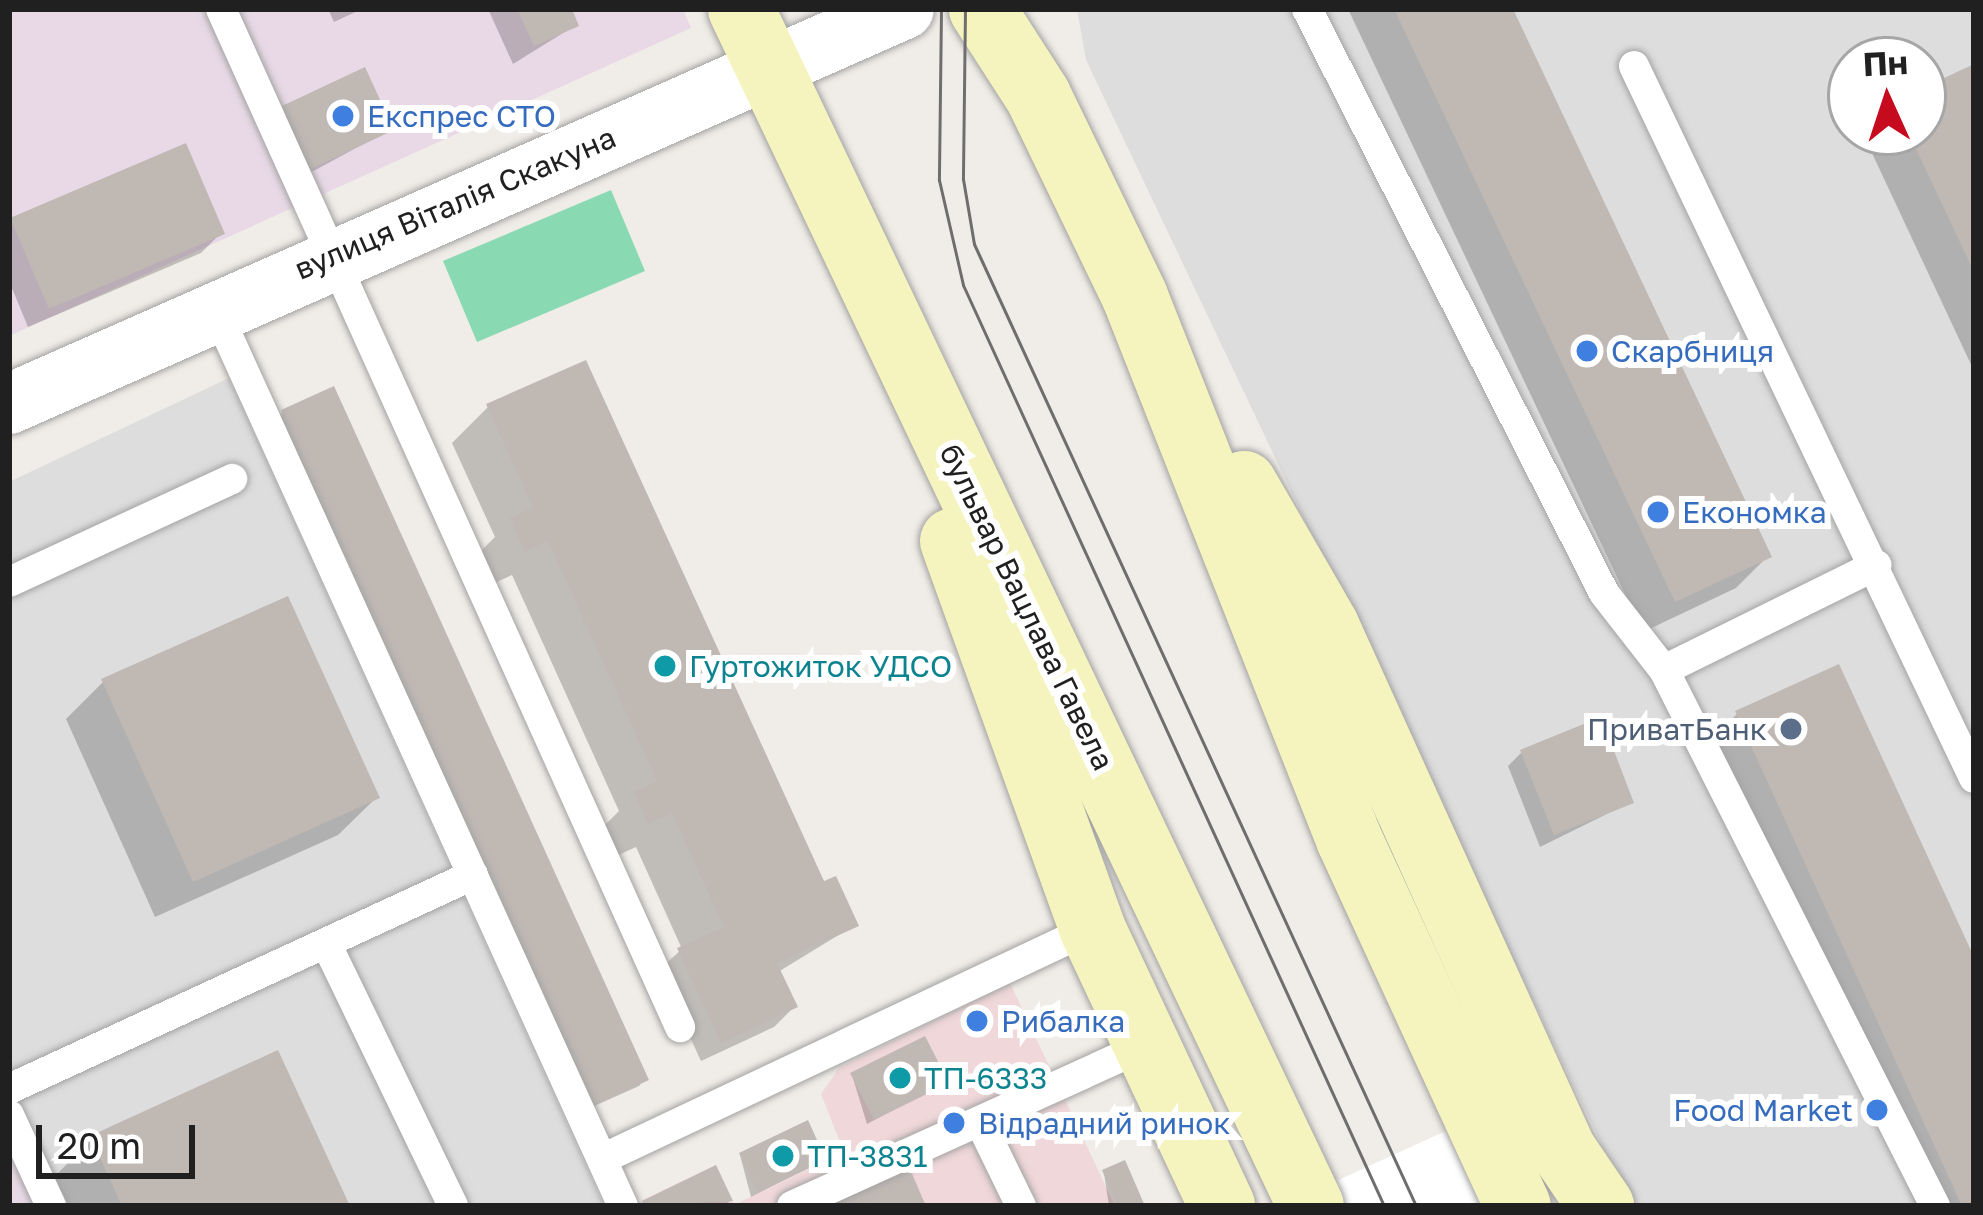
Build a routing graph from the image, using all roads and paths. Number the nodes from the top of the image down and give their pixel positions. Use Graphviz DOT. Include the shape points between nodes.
graph roads {
  1 [pos="221,9"];
  2 [pos="741,9"];
  3 [pos="904,9"];
  4 [pos="982,9"];
  5 [pos="1307,9"];
  6 [pos="1634,66"];
  7 [pos="769,70"];
  8 [pos="336,252"];
  9 [pos="878,297"];
  10 [pos="1135,297"];
  11 [pos="215,308"];
  12 [pos="9,404"];
  13 [pos="232,479"];
  14 [pos="1876,565"];
  15 [pos="9,582"];
  16 [pos="1664,670"];
  17 [pos="1974,778"];
  18 [pos="473,875"];
  19 [pos="1092,928"];
  20 [pos="326,943"];
  21 [pos="680,1027"];
  22 [pos="1148,1045"];
  23 [pos="9,1089"];
  24 [pos="9,1115"];
  25 [pos="982,1126"];
  26 [pos="602,1159"];
  27 [pos="51,1206"];
  28 [pos="454,1206"];
  29 [pos="623,1206"];
  30 [pos="793,1206"];
  31 [pos="1021,1206"];
  32 [pos="1222,1206"];
  33 [pos="1311,1206"];
  34 [pos="1518,1206"];
  35 [pos="1601,1206"];
  36 [pos="1936,1206"];
  1 -- 8 [label="lane"];
  2 -- 7 [label="main road, бульвар Вацлава Гавела"];
  3 -- 7 [label="street, вулиця Віталія Скакуна"];
  4 -- 10 [label="main road" via="1038,96"];
  5 -- 16 [label="lane" via="1604,592"];
  6 -- 14 [label="lane"];
  7 -- 8 [label="street, вулиця Віталія Скакуна"];
  7 -- 9 [label="main road, бульвар Вацлава Гавела"];
  8 -- 11 [label="street, вулиця Віталія Скакуна"];
  8 -- 21 [label="lane"];
  9 -- 19 [label="main road" via="896,387"];
  9 -- 33 [label="main road, бульвар Вацлава Гавела"];
  10 -- 34 [label="main road" via="1349,839"];
  10 -- 35 [label="main road" via="1326,626 1563,1150"];
  11 -- 12 [label="street, вулиця Віталія Скакуна"];
  11 -- 18 [label="lane"];
  13 -- 15 [label="lane"];
  14 -- 16 [label="lane"];
  14 -- 17 [label="lane"];
  16 -- 36 [label="lane"];
  18 -- 20 [label="lane"];
  18 -- 26 [label="lane"];
  19 -- 22 [label="main road"];
  19 -- 26 [label="lane"];
  20 -- 23 [label="lane"];
  20 -- 28 [label="lane"];
  22 -- 25 [label="lane"];
  22 -- 32 [label="main road"];
  24 -- 27 [label="lane"];
  25 -- 30 [label="lane"];
  25 -- 31 [label="lane"];
  26 -- 29 [label="lane"];
}
